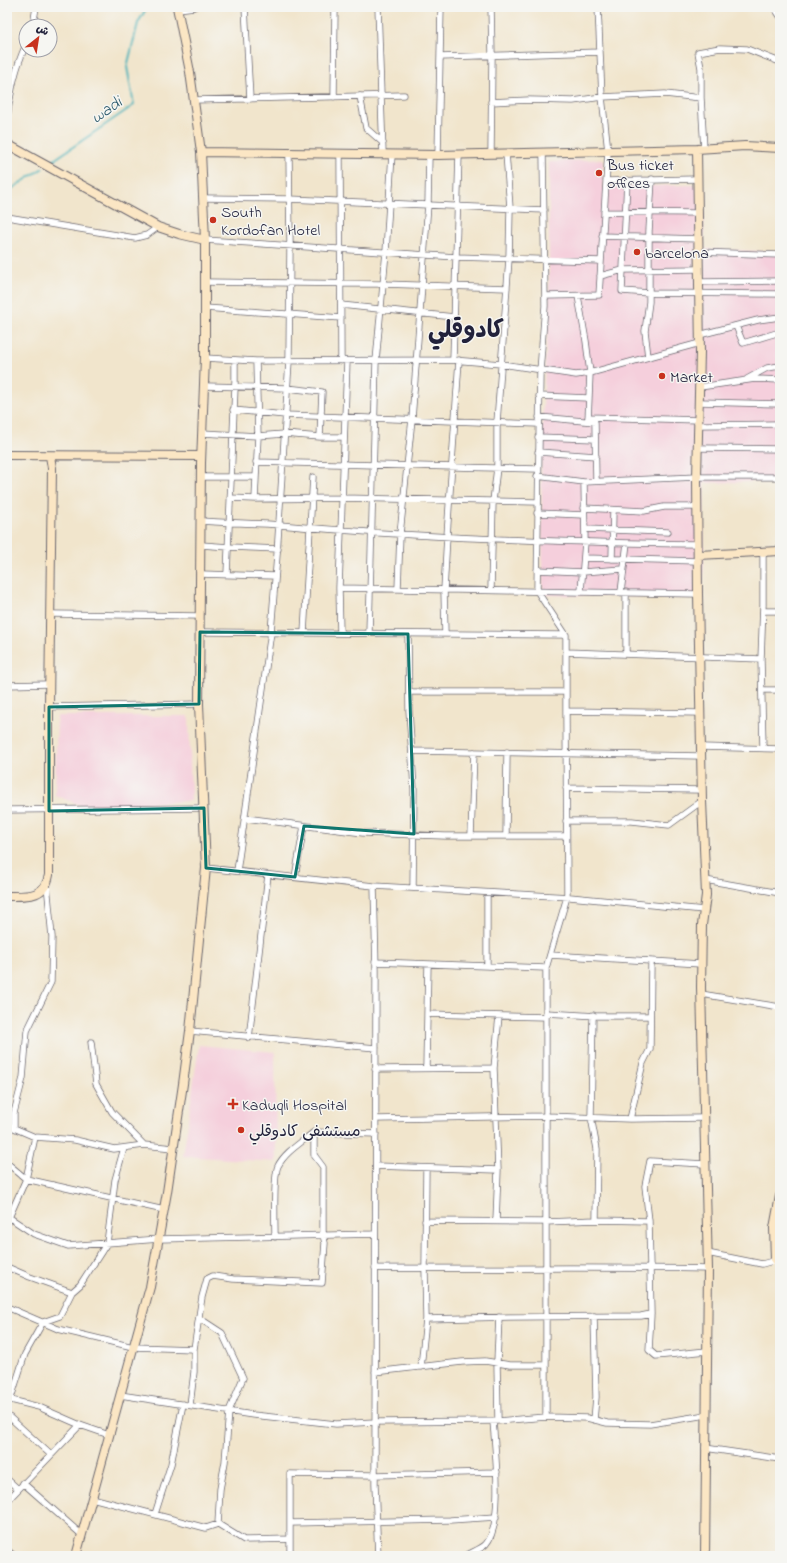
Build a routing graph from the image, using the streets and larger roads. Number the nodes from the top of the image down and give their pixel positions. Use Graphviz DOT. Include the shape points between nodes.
graph roads {
  1 [pos="36,7"];
  2 [pos="194,7"];
  3 [pos="245,7"];
  4 [pos="335,7"];
  5 [pos="378,7"];
  6 [pos="440,7"];
  7 [pos="491,7"];
  8 [pos="598,7"];
  9 [pos="774,7"];
  10 [pos="178,8"];
  11 [pos="780,16"];
  12 [pos="34,18"];
  13 [pos="600,52"];
  14 [pos="492,55"];
  15 [pos="440,57"];
  16 [pos="20,58"];
  17 [pos="780,62"];
  18 [pos="381,95"];
  19 [pos="404,95"];
  20 [pos="360,96"];
  21 [pos="334,97"];
  22 [pos="602,97"];
  23 [pos="701,98"];
  24 [pos="250,99"];
  25 [pos="194,100"];
  26 [pos="492,102"];
  27 [pos="7,117"];
  28 [pos="383,143"];
  29 [pos="7,144"];
  30 [pos="780,148"];
  31 [pos="700,149"];
  32 [pos="608,151"];
  33 [pos="201,152"];
  34 [pos="289,152"];
  35 [pos="543,152"];
  36 [pos="491,153"];
  37 [pos="506,153"];
  38 [pos="340,154"];
  39 [pos="388,154"];
  40 [pos="459,154"];
  41 [pos="429,155"];
  42 [pos="438,155"];
  43 [pos="652,179"];
  44 [pos="697,179"];
  45 [pos="628,180"];
  46 [pos="606,181"];
  47 [pos="203,198"];
  48 [pos="289,199"];
  49 [pos="341,201"];
  50 [pos="389,203"];
  51 [pos="428,204"];
  52 [pos="457,206"];
  53 [pos="510,208"];
  54 [pos="544,210"];
  55 [pos="650,211"];
  56 [pos="604,212"];
  57 [pos="626,212"];
  58 [pos="697,213"];
  59 [pos="7,217"];
  60 [pos="158,227"];
  61 [pos="602,236"];
  62 [pos="625,237"];
  63 [pos="648,238"];
  64 [pos="698,239"];
  65 [pos="205,240"];
  66 [pos="290,245"];
  67 [pos="340,249"];
  68 [pos="386,252"];
  69 [pos="698,252"];
  70 [pos="424,255"];
  71 [pos="780,255"];
  72 [pos="456,257"];
  73 [pos="509,259"];
  74 [pos="544,260"];
  75 [pos="601,261"];
  76 [pos="648,269"];
  77 [pos="698,269"];
  78 [pos="623,270"];
  79 [pos="600,276"];
  80 [pos="780,281"];
  81 [pos="205,282"];
  82 [pos="698,282"];
  83 [pos="290,283"];
  84 [pos="341,284"];
  85 [pos="383,284"];
  86 [pos="422,286"];
  87 [pos="455,287"];
  88 [pos="507,288"];
  89 [pos="649,294"];
  90 [pos="698,294"];
  91 [pos="780,294"];
  92 [pos="545,296"];
  93 [pos="578,296"];
  94 [pos="341,305"];
  95 [pos="205,308"];
  96 [pos="381,309"];
  97 [pos="419,313"];
  98 [pos="289,314"];
  99 [pos="454,317"];
  100 [pos="780,317"];
  101 [pos="341,318"];
  102 [pos="736,326"];
  103 [pos="780,332"];
  104 [pos="700,339"];
  105 [pos="648,356"];
  106 [pos="205,358"];
  107 [pos="235,360"];
  108 [pos="416,360"];
  109 [pos="456,360"];
  110 [pos="256,361"];
  111 [pos="289,361"];
  112 [pos="344,361"];
  113 [pos="376,361"];
  114 [pos="501,364"];
  115 [pos="780,366"];
  116 [pos="540,371"];
  117 [pos="590,373"];
  118 [pos="780,380"];
  119 [pos="744,381"];
  120 [pos="204,386"];
  121 [pos="235,387"];
  122 [pos="256,387"];
  123 [pos="700,387"];
  124 [pos="287,388"];
  125 [pos="539,396"];
  126 [pos="588,398"];
  127 [pos="699,402"];
  128 [pos="780,404"];
  129 [pos="233,410"];
  130 [pos="258,413"];
  131 [pos="285,415"];
  132 [pos="322,415"];
  133 [pos="345,416"];
  134 [pos="374,417"];
  135 [pos="412,419"];
  136 [pos="588,419"];
  137 [pos="454,420"];
  138 [pos="538,421"];
  139 [pos="497,422"];
  140 [pos="699,422"];
  141 [pos="780,424"];
  142 [pos="202,433"];
  143 [pos="232,434"];
  144 [pos="284,434"];
  145 [pos="258,436"];
  146 [pos="320,437"];
  147 [pos="344,437"];
  148 [pos="538,437"];
  149 [pos="595,439"];
  150 [pos="698,448"];
  151 [pos="780,448"];
  152 [pos="538,452"];
  153 [pos="7,455"];
  154 [pos="50,456"];
  155 [pos="201,456"];
  156 [pos="596,456"];
  157 [pos="256,462"];
  158 [pos="344,463"];
  159 [pos="283,464"];
  160 [pos="373,466"];
  161 [pos="408,466"];
  162 [pos="452,467"];
  163 [pos="497,468"];
  164 [pos="538,469"];
  165 [pos="201,476"];
  166 [pos="538,476"];
  167 [pos="780,476"];
  168 [pos="230,477"];
  169 [pos="256,477"];
  170 [pos="313,477"];
  171 [pos="697,477"];
  172 [pos="596,481"];
  173 [pos="584,482"];
  174 [pos="230,498"];
  175 [pos="342,498"];
  176 [pos="255,499"];
  177 [pos="280,499"];
  178 [pos="312,499"];
  179 [pos="372,500"];
  180 [pos="404,500"];
  181 [pos="449,500"];
  182 [pos="494,501"];
  183 [pos="537,502"];
  184 [pos="584,508"];
  185 [pos="698,508"];
  186 [pos="613,510"];
  187 [pos="537,513"];
  188 [pos="584,515"];
  189 [pos="201,522"];
  190 [pos="229,523"];
  191 [pos="279,525"];
  192 [pos="310,529"];
  193 [pos="585,529"];
  194 [pos="613,530"];
  195 [pos="341,531"];
  196 [pos="668,532"];
  197 [pos="372,534"];
  198 [pos="400,534"];
  199 [pos="447,536"];
  200 [pos="492,538"];
  201 [pos="537,540"];
  202 [pos="585,542"];
  203 [pos="613,543"];
  204 [pos="627,543"];
  205 [pos="698,544"];
  206 [pos="201,545"];
  207 [pos="228,547"];
  208 [pos="278,548"];
  209 [pos="780,551"];
  210 [pos="763,552"];
  211 [pos="584,558"];
  212 [pos="698,558"];
  213 [pos="612,559"];
  214 [pos="625,560"];
  215 [pos="623,569"];
  216 [pos="537,570"];
  217 [pos="583,572"];
  218 [pos="200,574"];
  219 [pos="227,574"];
  220 [pos="275,576"];
  221 [pos="339,588"];
  222 [pos="370,589"];
  223 [pos="398,589"];
  224 [pos="444,590"];
  225 [pos="491,590"];
  226 [pos="536,591"];
  227 [pos="581,592"];
  228 [pos="624,592"];
  229 [pos="698,594"];
  230 [pos="763,611"];
  231 [pos="780,611"];
  232 [pos="50,614"];
  233 [pos="200,616"];
  234 [pos="200,632"];
  235 [pos="271,632"];
  236 [pos="304,633"];
  237 [pos="340,633"];
  238 [pos="369,633"];
  239 [pos="408,634"];
  240 [pos="445,634"];
  241 [pos="566,635"];
  242 [pos="566,652"];
  243 [pos="626,654"];
  244 [pos="700,656"];
  245 [pos="761,659"];
  246 [pos="49,684"];
  247 [pos="7,685"];
  248 [pos="762,690"];
  249 [pos="780,690"];
  250 [pos="409,692"];
  251 [pos="566,692"];
  252 [pos="199,704"];
  253 [pos="49,707"];
  254 [pos="566,711"];
  255 [pos="700,713"];
  256 [pos="763,748"];
  257 [pos="780,748"];
  258 [pos="412,751"];
  259 [pos="474,752"];
  260 [pos="507,752"];
  261 [pos="566,752"];
  262 [pos="701,752"];
  263 [pos="566,788"];
  264 [pos="702,790"];
  265 [pos="702,801"];
  266 [pos="204,808"];
  267 [pos="7,810"];
  268 [pos="49,811"];
  269 [pos="244,818"];
  270 [pos="566,821"];
  271 [pos="304,826"];
  272 [pos="414,834"];
  273 [pos="471,836"];
  274 [pos="506,836"];
  275 [pos="566,836"];
  276 [pos="206,868"];
  277 [pos="237,871"];
  278 [pos="268,874"];
  279 [pos="295,877"];
  280 [pos="705,880"];
  281 [pos="47,884"];
  282 [pos="374,886"];
  283 [pos="413,888"];
  284 [pos="487,893"];
  285 [pos="780,893"];
  286 [pos="7,896"];
  287 [pos="567,897"];
  288 [pos="704,910"];
  289 [pos="550,955"];
  290 [pos="376,962"];
  291 [pos="652,962"];
  292 [pos="428,964"];
  293 [pos="701,964"];
  294 [pos="487,966"];
  295 [pos="546,968"];
  296 [pos="701,994"];
  297 [pos="780,1007"];
  298 [pos="427,1014"];
  299 [pos="546,1015"];
  300 [pos="593,1015"];
  301 [pos="499,1016"];
  302 [pos="649,1016"];
  303 [pos="190,1031"];
  304 [pos="249,1038"];
  305 [pos="91,1042"];
  306 [pos="376,1048"];
  307 [pos="426,1068"];
  308 [pos="494,1068"];
  309 [pos="376,1069"];
  310 [pos="495,1116"];
  311 [pos="546,1116"];
  312 [pos="591,1118"];
  313 [pos="704,1118"];
  314 [pos="376,1119"];
  315 [pos="630,1119"];
  316 [pos="7,1125"];
  317 [pos="14,1128"];
  318 [pos="314,1132"];
  319 [pos="376,1134"];
  320 [pos="35,1136"];
  321 [pos="144,1145"];
  322 [pos="124,1148"];
  323 [pos="174,1148"];
  324 [pos="7,1163"];
  325 [pos="705,1164"];
  326 [pos="376,1166"];
  327 [pos="426,1168"];
  328 [pos="498,1170"];
  329 [pos="26,1179"];
  330 [pos="780,1196"];
  331 [pos="113,1197"];
  332 [pos="164,1210"];
  333 [pos="8,1218"];
  334 [pos="596,1220"];
  335 [pos="426,1221"];
  336 [pos="496,1221"];
  337 [pos="649,1221"];
  338 [pos="546,1222"];
  339 [pos="375,1234"];
  340 [pos="323,1235"];
  341 [pos="275,1237"];
  342 [pos="159,1240"];
  343 [pos="107,1243"];
  344 [pos="707,1253"];
  345 [pos="777,1260"];
  346 [pos="7,1267"];
  347 [pos="375,1268"];
  348 [pos="425,1268"];
  349 [pos="650,1268"];
  350 [pos="546,1269"];
  351 [pos="708,1269"];
  352 [pos="72,1292"];
  353 [pos="7,1308"];
  354 [pos="651,1314"];
  355 [pos="594,1316"];
  356 [pos="500,1317"];
  357 [pos="546,1317"];
  358 [pos="200,1318"];
  359 [pos="426,1319"];
  360 [pos="42,1322"];
  361 [pos="133,1347"];
  362 [pos="194,1350"];
  363 [pos="707,1351"];
  364 [pos="498,1362"];
  365 [pos="545,1365"];
  366 [pos="421,1368"];
  367 [pos="375,1372"];
  368 [pos="120,1395"];
  369 [pos="9,1399"];
  370 [pos="183,1404"];
  371 [pos="190,1405"];
  372 [pos="229,1411"];
  373 [pos="7,1415"];
  374 [pos="706,1415"];
  375 [pos="546,1417"];
  376 [pos="594,1420"];
  377 [pos="495,1421"];
  378 [pos="375,1422"];
  379 [pos="80,1425"];
  380 [pos="109,1435"];
  381 [pos="705,1448"];
  382 [pos="51,1455"];
  383 [pos="780,1459"];
  384 [pos="497,1472"];
  385 [pos="375,1475"];
  386 [pos="7,1479"];
  387 [pos="23,1483"];
  388 [pos="18,1489"];
  389 [pos="92,1498"];
  390 [pos="7,1501"];
  391 [pos="155,1514"];
  392 [pos="496,1517"];
  393 [pos="376,1520"];
  394 [pos="290,1523"];
  395 [pos="218,1524"];
  396 [pos="82,1535"];
  397 [pos="290,1539"];
  398 [pos="479,1548"];
  399 [pos="7,1550"];
  400 [pos="14,1556"];
  401 [pos="76,1556"];
  402 [pos="290,1556"];
  403 [pos="378,1556"];
  404 [pos="465,1556"];
  405 [pos="479,1556"];
  406 [pos="705,1556"];
  1 -- 12 [label="street"];
  2 -- 10 [label="street"];
  3 -- 24 [label="street"];
  4 -- 21 [label="street"];
  5 -- 18 [label="street"];
  6 -- 15 [label="street"];
  7 -- 14 [label="street"];
  8 -- 13 [label="street"];
  9 -- 11 [label="street"];
  10 -- 25 [label="street"];
  13 -- 14 [label="street"];
  13 -- 22 [label="street"];
  14 -- 15 [label="street"];
  14 -- 26 [label="street"];
  15 -- 42 [label="street"];
  16 -- 27 [label="street"];
  17 -- 23 [label="street" via="747,49 720,48 698,52"];
  18 -- 19 [label="street"];
  18 -- 20 [label="street"];
  18 -- 28 [label="street"];
  20 -- 21 [label="street"];
  20 -- 28 [label="street" via="366,128"];
  21 -- 24 [label="street"];
  22 -- 23 [label="street" via="665,94"];
  22 -- 26 [label="street" via="573,101"];
  22 -- 32 [label="street"];
  23 -- 31 [label="street"];
  24 -- 25 [label="street"];
  25 -- 33 [label="street"];
  26 -- 36 [label="street"];
  28 -- 39 [label="street"];
  29 -- 60 [label="street"];
  30 -- 31 [label="street" via="745,146"];
  31 -- 32 [label="street"];
  31 -- 44 [label="street"];
  32 -- 35 [label="street"];
  32 -- 46 [label="street"];
  33 -- 34 [label="street"];
  33 -- 47 [label="street"];
  34 -- 38 [label="street"];
  34 -- 48 [label="street"];
  35 -- 37 [label="street"];
  35 -- 54 [label="street"];
  36 -- 37 [label="street"];
  36 -- 40 [label="street"];
  37 -- 53 [label="street"];
  38 -- 39 [label="street"];
  38 -- 49 [label="street"];
  39 -- 41 [label="street"];
  39 -- 50 [label="street"];
  40 -- 42 [label="street"];
  40 -- 52 [label="street"];
  41 -- 42 [label="street"];
  41 -- 51 [label="street"];
  43 -- 44 [label="street"];
  43 -- 45 [label="street"];
  43 -- 55 [label="street"];
  44 -- 58 [label="street"];
  45 -- 46 [label="street"];
  45 -- 57 [label="street"];
  46 -- 56 [label="street"];
  47 -- 48 [label="street"];
  47 -- 65 [label="street"];
  48 -- 49 [label="street"];
  48 -- 66 [label="street"];
  49 -- 50 [label="street"];
  49 -- 67 [label="street"];
  50 -- 51 [label="street"];
  50 -- 68 [label="street"];
  51 -- 52 [label="street"];
  51 -- 70 [label="street"];
  52 -- 53 [label="street"];
  52 -- 72 [label="street"];
  53 -- 54 [label="street"];
  53 -- 73 [label="street"];
  54 -- 74 [label="street"];
  55 -- 57 [label="street"];
  55 -- 58 [label="street"];
  55 -- 63 [label="street"];
  56 -- 57 [label="street"];
  56 -- 61 [label="street"];
  57 -- 62 [label="street"];
  58 -- 64 [label="street"];
  59 -- 60 [label="street" via="135,238 147,235"];
  60 -- 65 [label="street"];
  61 -- 62 [label="street"];
  61 -- 75 [label="street"];
  62 -- 63 [label="street"];
  62 -- 78 [label="street"];
  63 -- 64 [label="street"];
  63 -- 76 [label="street"];
  64 -- 69 [label="street"];
  65 -- 66 [label="street"];
  65 -- 81 [label="street"];
  66 -- 67 [label="street"];
  66 -- 83 [label="street"];
  67 -- 68 [label="street"];
  67 -- 84 [label="street"];
  68 -- 70 [label="street"];
  68 -- 85 [label="street"];
  69 -- 71 [label="street"];
  69 -- 77 [label="street"];
  70 -- 72 [label="street"];
  70 -- 86 [label="street"];
  72 -- 73 [label="street"];
  72 -- 87 [label="street"];
  73 -- 74 [label="street"];
  73 -- 88 [label="street"];
  74 -- 75 [label="street"];
  74 -- 92 [label="street"];
  75 -- 79 [label="street"];
  76 -- 77 [label="street"];
  76 -- 78 [label="street"];
  76 -- 89 [label="street"];
  77 -- 82 [label="street"];
  78 -- 79 [label="street"];
  78 -- 89 [label="street" via="622,291"];
  79 -- 93 [label="street" via="599,295"];
  80 -- 82 [label="street"];
  81 -- 83 [label="street"];
  81 -- 95 [label="street"];
  82 -- 90 [label="street"];
  83 -- 84 [label="street"];
  83 -- 98 [label="street"];
  84 -- 85 [label="street"];
  84 -- 94 [label="street"];
  85 -- 86 [label="street"];
  85 -- 96 [label="street"];
  86 -- 87 [label="street"];
  86 -- 97 [label="street"];
  87 -- 88 [label="street"];
  87 -- 99 [label="street"];
  88 -- 114 [label="street"];
  89 -- 90 [label="street"];
  89 -- 105 [label="street" via="645,331"];
  90 -- 91 [label="street"];
  90 -- 104 [label="street"];
  92 -- 93 [label="street"];
  92 -- 116 [label="street"];
  93 -- 117 [label="street"];
  94 -- 96 [label="street"];
  94 -- 101 [label="street"];
  95 -- 98 [label="street"];
  95 -- 106 [label="street"];
  96 -- 97 [label="street"];
  96 -- 113 [label="street"];
  97 -- 99 [label="street"];
  97 -- 108 [label="street"];
  98 -- 101 [label="street"];
  98 -- 111 [label="street"];
  99 -- 109 [label="street"];
  100 -- 102 [label="street"];
  101 -- 112 [label="street"];
  102 -- 103 [label="street" via="743,343"];
  102 -- 104 [label="street"];
  104 -- 105 [label="street"];
  104 -- 123 [label="street"];
  105 -- 117 [label="street"];
  106 -- 107 [label="street"];
  106 -- 120 [label="street"];
  107 -- 110 [label="street"];
  107 -- 121 [label="street"];
  108 -- 109 [label="street"];
  108 -- 113 [label="street"];
  108 -- 135 [label="street"];
  109 -- 114 [label="street"];
  109 -- 137 [label="street"];
  110 -- 111 [label="street"];
  110 -- 122 [label="street"];
  111 -- 112 [label="street"];
  111 -- 124 [label="street"];
  112 -- 113 [label="street"];
  112 -- 133 [label="street"];
  113 -- 134 [label="street"];
  114 -- 116 [label="street"];
  114 -- 139 [label="street"];
  115 -- 119 [label="street" via="767,368"];
  116 -- 117 [label="street" via="576,375"];
  116 -- 125 [label="street"];
  117 -- 126 [label="street"];
  118 -- 119 [label="street"];
  119 -- 123 [label="street"];
  120 -- 121 [label="street"];
  120 -- 142 [label="street"];
  121 -- 122 [label="street"];
  121 -- 129 [label="street"];
  122 -- 124 [label="street"];
  122 -- 130 [label="street"];
  123 -- 127 [label="street"];
  124 -- 131 [label="street"];
  124 -- 132 [label="street" via="322,392"];
  125 -- 126 [label="street"];
  125 -- 138 [label="street"];
  126 -- 136 [label="street"];
  127 -- 128 [label="street"];
  127 -- 140 [label="street"];
  129 -- 130 [label="street"];
  129 -- 143 [label="street"];
  130 -- 131 [label="street"];
  130 -- 145 [label="street"];
  131 -- 132 [label="street"];
  131 -- 144 [label="street"];
  132 -- 133 [label="street"];
  132 -- 146 [label="street"];
  133 -- 134 [label="street"];
  133 -- 147 [label="street"];
  134 -- 135 [label="street"];
  134 -- 160 [label="street"];
  135 -- 137 [label="street"];
  135 -- 161 [label="street"];
  136 -- 138 [label="street"];
  136 -- 140 [label="street"];
  136 -- 149 [label="street" via="595,422"];
  137 -- 139 [label="street"];
  137 -- 162 [label="street"];
  138 -- 139 [label="street"];
  138 -- 148 [label="street"];
  139 -- 163 [label="street"];
  140 -- 141 [label="street"];
  140 -- 150 [label="street"];
  142 -- 143 [label="street"];
  142 -- 155 [label="street"];
  143 -- 145 [label="street"];
  143 -- 168 [label="street"];
  144 -- 145 [label="street"];
  144 -- 146 [label="street"];
  144 -- 159 [label="street"];
  145 -- 157 [label="street"];
  146 -- 147 [label="street"];
  147 -- 158 [label="street"];
  148 -- 149 [label="street"];
  148 -- 152 [label="street"];
  149 -- 156 [label="street"];
  150 -- 151 [label="street"];
  150 -- 171 [label="street"];
  152 -- 156 [label="street"];
  152 -- 164 [label="street"];
  153 -- 154 [label="street"];
  154 -- 155 [label="street"];
  154 -- 232 [label="street"];
  155 -- 165 [label="street"];
  156 -- 172 [label="street"];
  157 -- 159 [label="street"];
  157 -- 169 [label="street"];
  158 -- 159 [label="street"];
  158 -- 160 [label="street"];
  158 -- 175 [label="street"];
  159 -- 177 [label="street"];
  160 -- 161 [label="street"];
  160 -- 179 [label="street"];
  161 -- 162 [label="street"];
  161 -- 180 [label="street"];
  162 -- 163 [label="street"];
  162 -- 181 [label="street"];
  163 -- 164 [label="street"];
  163 -- 182 [label="street"];
  164 -- 166 [label="street"];
  165 -- 168 [label="street"];
  165 -- 189 [label="street"];
  166 -- 173 [label="street"];
  166 -- 183 [label="street"];
  167 -- 171 [label="street"];
  168 -- 169 [label="street"];
  168 -- 174 [label="street"];
  169 -- 176 [label="street"];
  170 -- 178 [label="street"];
  171 -- 172 [label="street"];
  171 -- 185 [label="street"];
  172 -- 173 [label="street"];
  173 -- 184 [label="street"];
  174 -- 176 [label="street"];
  174 -- 190 [label="street"];
  175 -- 178 [label="street"];
  175 -- 179 [label="street"];
  175 -- 195 [label="street"];
  176 -- 177 [label="street"];
  177 -- 178 [label="street"];
  177 -- 191 [label="street"];
  178 -- 192 [label="street"];
  179 -- 180 [label="street"];
  179 -- 197 [label="street"];
  180 -- 181 [label="street"];
  180 -- 198 [label="street"];
  181 -- 182 [label="street"];
  181 -- 199 [label="street"];
  182 -- 183 [label="street"];
  182 -- 200 [label="street"];
  183 -- 187 [label="street"];
  184 -- 186 [label="street"];
  184 -- 188 [label="street"];
  185 -- 186 [label="street"];
  185 -- 205 [label="street"];
  186 -- 194 [label="street"];
  187 -- 188 [label="street"];
  187 -- 201 [label="street"];
  188 -- 193 [label="street"];
  189 -- 190 [label="street"];
  189 -- 206 [label="street"];
  190 -- 191 [label="street"];
  190 -- 207 [label="street"];
  191 -- 192 [label="street"];
  191 -- 208 [label="street"];
  192 -- 195 [label="street"];
  192 -- 236 [label="street"];
  193 -- 194 [label="street"];
  193 -- 202 [label="street"];
  194 -- 196 [label="street"];
  194 -- 203 [label="street"];
  195 -- 197 [label="street"];
  195 -- 221 [label="street"];
  197 -- 198 [label="street"];
  197 -- 222 [label="street"];
  198 -- 199 [label="street"];
  198 -- 223 [label="street"];
  199 -- 200 [label="street"];
  199 -- 224 [label="street"];
  200 -- 201 [label="street"];
  200 -- 225 [label="street"];
  201 -- 202 [label="street"];
  201 -- 216 [label="street"];
  202 -- 203 [label="street"];
  202 -- 211 [label="street"];
  203 -- 204 [label="street"];
  203 -- 213 [label="street"];
  204 -- 205 [label="street"];
  204 -- 214 [label="street"];
  205 -- 212 [label="street"];
  206 -- 207 [label="street"];
  206 -- 218 [label="street"];
  207 -- 208 [label="street"];
  207 -- 219 [label="street"];
  208 -- 220 [label="street"];
  209 -- 210 [label="street"];
  210 -- 212 [label="street"];
  210 -- 230 [label="street"];
  211 -- 213 [label="street"];
  211 -- 217 [label="street"];
  212 -- 214 [label="street"];
  212 -- 229 [label="street"];
  213 -- 214 [label="street"];
  214 -- 215 [label="street"];
  215 -- 217 [label="street"];
  215 -- 228 [label="street"];
  216 -- 217 [label="street"];
  216 -- 226 [label="street"];
  217 -- 227 [label="street"];
  218 -- 219 [label="street"];
  218 -- 233 [label="street"];
  219 -- 220 [label="street"];
  220 -- 235 [label="street"];
  221 -- 222 [label="street"];
  221 -- 237 [label="street"];
  222 -- 223 [label="street"];
  222 -- 238 [label="street"];
  223 -- 224 [label="street"];
  224 -- 225 [label="street"];
  224 -- 240 [label="street"];
  225 -- 226 [label="street"];
  226 -- 227 [label="street"];
  226 -- 241 [label="street"];
  227 -- 228 [label="street"];
  228 -- 229 [label="street"];
  228 -- 243 [label="street"];
  229 -- 244 [label="street"];
  230 -- 231 [label="street"];
  230 -- 245 [label="street"];
  232 -- 233 [label="street"];
  232 -- 246 [label="street"];
  233 -- 234 [label="street"];
  234 -- 235 [label="street"];
  234 -- 252 [label="street"];
  235 -- 236 [label="street"];
  235 -- 269 [label="street"];
  236 -- 237 [label="street"];
  237 -- 238 [label="street"];
  238 -- 239 [label="street"];
  239 -- 240 [label="street"];
  239 -- 250 [label="street"];
  240 -- 241 [label="street"];
  241 -- 242 [label="street"];
  242 -- 243 [label="street"];
  242 -- 251 [label="street"];
  243 -- 244 [label="street"];
  244 -- 245 [label="street"];
  244 -- 255 [label="street"];
  245 -- 248 [label="street"];
  246 -- 247 [label="street"];
  246 -- 253 [label="street"];
  248 -- 249 [label="street"];
  248 -- 256 [label="street"];
  250 -- 251 [label="street"];
  250 -- 258 [label="street"];
  251 -- 254 [label="street"];
  252 -- 253 [label="street"];
  252 -- 266 [label="street"];
  253 -- 268 [label="street"];
  254 -- 255 [label="street"];
  254 -- 261 [label="street"];
  255 -- 262 [label="street"];
  256 -- 257 [label="street"];
  256 -- 262 [label="street"];
  258 -- 259 [label="street"];
  258 -- 272 [label="street"];
  259 -- 260 [label="street"];
  259 -- 273 [label="street"];
  260 -- 261 [label="street"];
  260 -- 274 [label="street"];
  261 -- 262 [label="street"];
  261 -- 263 [label="street"];
  262 -- 264 [label="street"];
  263 -- 264 [label="street"];
  263 -- 270 [label="street"];
  264 -- 265 [label="street"];
  265 -- 270 [label="street" via="669,825 632,821"];
  265 -- 280 [label="street"];
  266 -- 268 [label="street"];
  266 -- 276 [label="street"];
  267 -- 268 [label="street"];
  268 -- 281 [label="street"];
  269 -- 271 [label="street"];
  269 -- 277 [label="street"];
  270 -- 275 [label="street"];
  271 -- 272 [label="street" via="363,833"];
  271 -- 279 [label="street"];
  272 -- 273 [label="street"];
  272 -- 283 [label="street"];
  273 -- 274 [label="street"];
  274 -- 275 [label="street"];
  275 -- 287 [label="street"];
  276 -- 277 [label="street"];
  276 -- 303 [label="street"];
  277 -- 278 [label="street"];
  278 -- 279 [label="street"];
  278 -- 304 [label="street"];
  279 -- 282 [label="street"];
  280 -- 285 [label="street"];
  280 -- 288 [label="street"];
  281 -- 286 [label="street" via="41,892 29,896"];
  281 -- 317 [label="street" via="52,937 51,982 27,1031 23,1078 14,1113"];
  282 -- 283 [label="street"];
  282 -- 290 [label="street"];
  283 -- 284 [label="street"];
  284 -- 287 [label="street"];
  284 -- 294 [label="street"];
  287 -- 288 [label="street"];
  287 -- 289 [label="street"];
  288 -- 293 [label="street"];
  289 -- 291 [label="street"];
  289 -- 295 [label="street"];
  290 -- 292 [label="street"];
  290 -- 306 [label="street"];
  291 -- 293 [label="street"];
  291 -- 302 [label="street"];
  292 -- 294 [label="street"];
  292 -- 298 [label="street"];
  293 -- 296 [label="street"];
  294 -- 295 [label="street"];
  295 -- 299 [label="street"];
  296 -- 297 [label="street"];
  296 -- 313 [label="street"];
  298 -- 301 [label="street"];
  298 -- 307 [label="street"];
  299 -- 300 [label="street"];
  299 -- 301 [label="street"];
  299 -- 311 [label="street"];
  300 -- 302 [label="street"];
  300 -- 312 [label="street"];
  301 -- 308 [label="street"];
  302 -- 315 [label="street" via="650,1049 643,1063"];
  303 -- 304 [label="street"];
  303 -- 323 [label="street"];
  304 -- 306 [label="street"];
  305 -- 321 [label="street" via="96,1084 112,1112"];
  306 -- 309 [label="street"];
  307 -- 308 [label="street"];
  307 -- 309 [label="street"];
  308 -- 310 [label="street"];
  309 -- 314 [label="street"];
  310 -- 311 [label="street"];
  310 -- 314 [label="street"];
  310 -- 328 [label="street"];
  311 -- 312 [label="street"];
  311 -- 338 [label="street"];
  312 -- 315 [label="street"];
  312 -- 334 [label="street" via="597,1149"];
  313 -- 315 [label="street"];
  313 -- 325 [label="street"];
  314 -- 319 [label="street"];
  316 -- 317 [label="street"];
  317 -- 320 [label="street"];
  318 -- 319 [label="street"];
  318 -- 340 [label="street" via="314,1155 323,1167"];
  318 -- 341 [label="street" via="277,1167"];
  319 -- 326 [label="street"];
  320 -- 322 [label="street" via="75,1140 114,1149"];
  320 -- 329 [label="street"];
  321 -- 322 [label="street"];
  321 -- 323 [label="street"];
  322 -- 331 [label="street"];
  323 -- 332 [label="street"];
  324 -- 329 [label="street"];
  325 -- 337 [label="street" via="650,1161 645,1186"];
  325 -- 344 [label="street"];
  326 -- 327 [label="street"];
  326 -- 339 [label="street"];
  327 -- 328 [label="street"];
  327 -- 335 [label="street"];
  328 -- 336 [label="street"];
  329 -- 331 [label="street"];
  329 -- 333 [label="street"];
  330 -- 345 [label="street" via="774,1228"];
  331 -- 332 [label="street"];
  331 -- 343 [label="street"];
  332 -- 342 [label="street"];
  333 -- 343 [label="street" via="34,1234 68,1246"];
  334 -- 337 [label="street"];
  334 -- 338 [label="street"];
  335 -- 336 [label="street"];
  335 -- 348 [label="street"];
  336 -- 338 [label="street"];
  337 -- 349 [label="street"];
  338 -- 350 [label="street"];
  339 -- 340 [label="street"];
  339 -- 347 [label="street"];
  340 -- 341 [label="street"];
  340 -- 358 [label="street" via="325,1243 322,1283 213,1276 207,1279"];
  341 -- 342 [label="street"];
  342 -- 343 [label="street"];
  342 -- 361 [label="street" via="150,1286"];
  343 -- 352 [label="street" via="80,1285"];
  344 -- 345 [label="street" via="762,1264"];
  344 -- 351 [label="street"];
  346 -- 352 [label="street"];
  347 -- 348 [label="street"];
  347 -- 367 [label="street"];
  348 -- 350 [label="street"];
  348 -- 359 [label="street"];
  349 -- 350 [label="street"];
  349 -- 351 [label="street"];
  349 -- 354 [label="street"];
  350 -- 357 [label="street"];
  351 -- 363 [label="street"];
  352 -- 360 [label="street" via="60,1316"];
  353 -- 360 [label="street"];
  354 -- 355 [label="street"];
  354 -- 363 [label="street" via="649,1350 656,1356"];
  355 -- 357 [label="street"];
  355 -- 376 [label="street"];
  356 -- 357 [label="street"];
  356 -- 359 [label="street"];
  356 -- 364 [label="street"];
  357 -- 365 [label="street"];
  358 -- 362 [label="street"];
  358 -- 372 [label="street" via="222,1334 242,1378"];
  359 -- 366 [label="street"];
  360 -- 361 [label="street" via="58,1329"];
  360 -- 369 [label="street" via="25,1354"];
  361 -- 362 [label="street"];
  361 -- 368 [label="street"];
  362 -- 371 [label="street"];
  363 -- 374 [label="street"];
  364 -- 365 [label="street" via="510,1365"];
  364 -- 366 [label="street" via="462,1362"];
  364 -- 377 [label="street"];
  365 -- 375 [label="street"];
  366 -- 367 [label="street"];
  367 -- 378 [label="street"];
  368 -- 370 [label="street"];
  368 -- 380 [label="street"];
  369 -- 379 [label="street" via="39,1407"];
  370 -- 371 [label="street"];
  370 -- 391 [label="street" via="171,1464"];
  371 -- 372 [label="street"];
  372 -- 378 [label="street" via="336,1424"];
  372 -- 395 [label="street"];
  373 -- 382 [label="street"];
  374 -- 376 [label="street" via="650,1424 607,1423"];
  374 -- 381 [label="street"];
  375 -- 376 [label="street"];
  375 -- 377 [label="street"];
  377 -- 378 [label="street"];
  377 -- 384 [label="street"];
  378 -- 385 [label="street"];
  379 -- 380 [label="street"];
  379 -- 382 [label="street"];
  380 -- 389 [label="street"];
  381 -- 383 [label="street"];
  381 -- 406 [label="street"];
  382 -- 387 [label="street"];
  384 -- 385 [label="street"];
  384 -- 392 [label="street"];
  385 -- 393 [label="street"];
  385 -- 394 [label="street" via="290,1474"];
  386 -- 388 [label="street"];
  387 -- 388 [label="street"];
  387 -- 396 [label="street"];
  388 -- 390 [label="street"];
  389 -- 391 [label="street"];
  389 -- 396 [label="street"];
  391 -- 395 [label="street" via="206,1528"];
  392 -- 393 [label="street"];
  392 -- 398 [label="street" via="486,1544"];
  393 -- 394 [label="street"];
  393 -- 403 [label="street"];
  394 -- 397 [label="street"];
  395 -- 397 [label="street" via="244,1540"];
  396 -- 401 [label="street"];
  397 -- 402 [label="street"];
  398 -- 404 [label="street"];
  398 -- 405 [label="street"];
  399 -- 400 [label="street"];
}
